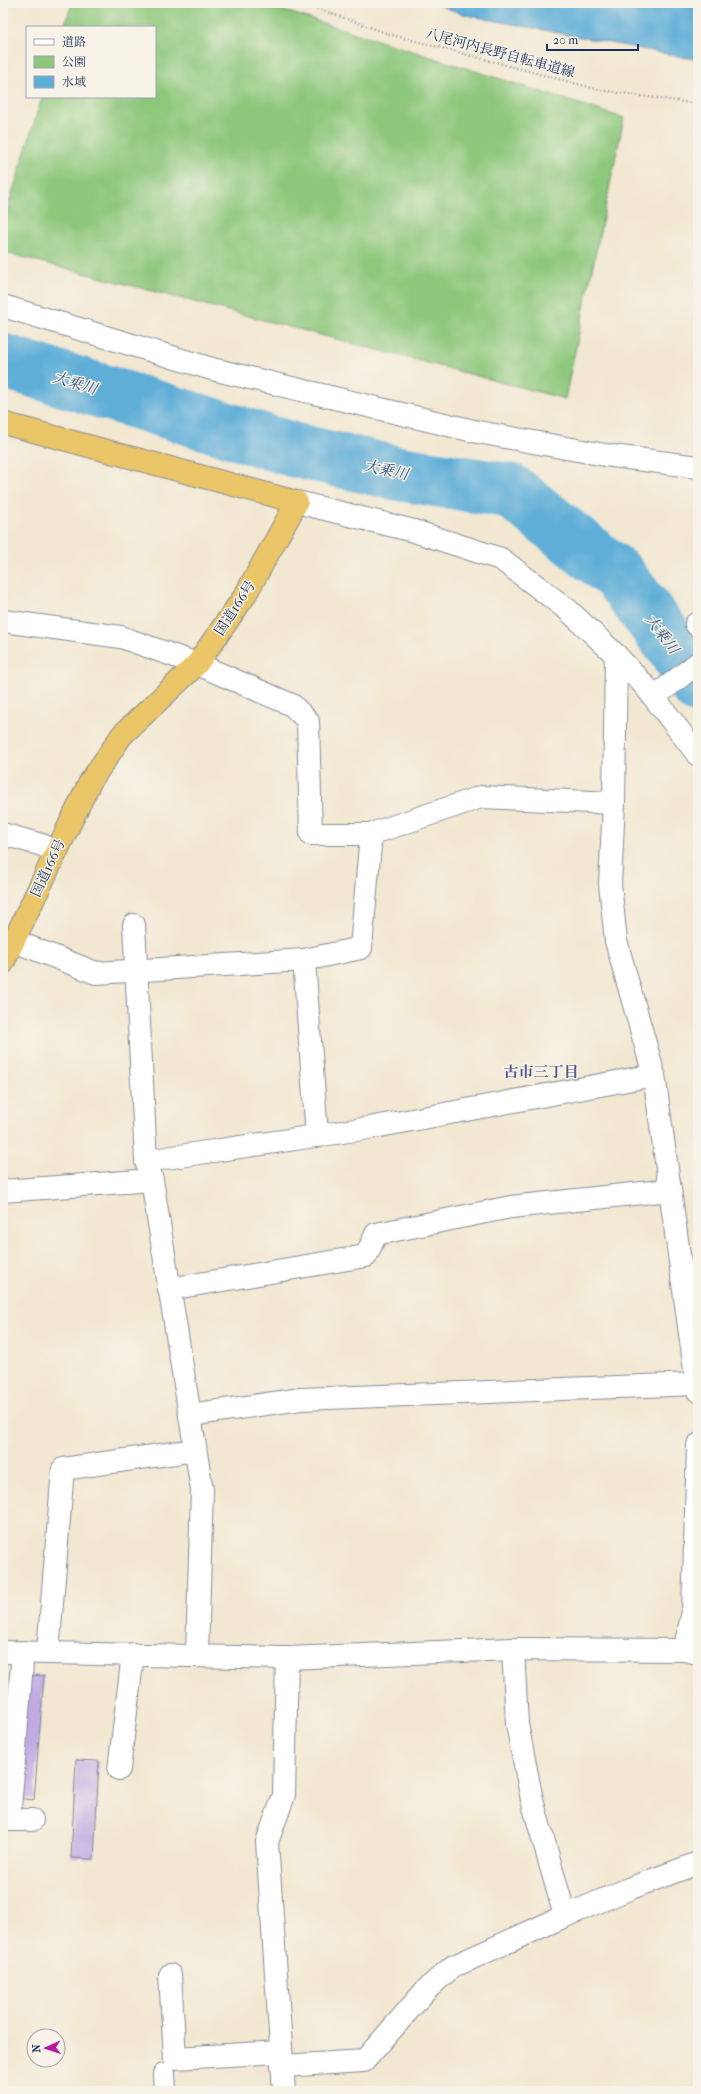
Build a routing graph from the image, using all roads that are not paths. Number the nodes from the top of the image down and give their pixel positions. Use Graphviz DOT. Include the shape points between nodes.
graph roads {
  1 [pos="3,306"];
  2 [pos="3,423"];
  3 [pos="698,467"];
  4 [pos="297,502"];
  5 [pos="3,621"];
  6 [pos="616,655"];
  7 [pos="698,663"];
  8 [pos="197,664"];
  9 [pos="661,692"];
  10 [pos="698,755"];
  11 [pos="614,803"];
  12 [pos="3,834"];
  13 [pos="371,834"];
  14 [pos="55,851"];
  15 [pos="134,925"];
  16 [pos="14,941"];
  17 [pos="304,960"];
  18 [pos="3,962"];
  19 [pos="136,971"];
  20 [pos="654,1075"];
  21 [pos="317,1136"];
  22 [pos="149,1170"];
  23 [pos="670,1190"];
  24 [pos="3,1191"];
  25 [pos="169,1289"];
  26 [pos="697,1387"];
  27 [pos="190,1415"];
  28 [pos="698,1445"];
  29 [pos="195,1450"];
  30 [pos="513,1649"];
  31 [pos="13,1652"];
  32 [pos="48,1652"];
  33 [pos="691,1652"];
  34 [pos="133,1654"];
  35 [pos="196,1655"];
  36 [pos="287,1658"];
  37 [pos="119,1770"];
  38 [pos="6,1820"];
  39 [pos="32,1820"];
  40 [pos="698,1863"];
  41 [pos="565,1916"];
  42 [pos="170,1975"];
  43 [pos="282,2059"];
  44 [pos="284,2091"];
  1 -- 3 [label="street" via="212,369 478,432 605,455"];
  2 -- 4 [label="highway"];
  4 -- 6 [label="street" via="414,531 501,560 568,610"];
  4 -- 8 [label="highway, 国道166号" via="244,597"];
  5 -- 8 [label="street" via="121,637"];
  6 -- 9 [label="street"];
  6 -- 11 [label="street"];
  7 -- 9 [label="street"];
  8 -- 13 [label="street" via="292,705 308,721 311,834"];
  8 -- 14 [label="highway, 国道166号" via="122,735 90,782"];
  9 -- 10 [label="street"];
  11 -- 13 [label="street" via="481,797"];
  11 -- 20 [label="street" via="610,884 616,941"];
  12 -- 14 [label="street"];
  13 -- 17 [label="street" via="362,948"];
  14 -- 16 [label="highway, 国道166号"];
  15 -- 19 [label="street"];
  16 -- 18 [label="highway, 国道166号"];
  16 -- 19 [label="street" via="96,973"];
  17 -- 19 [label="street"];
  17 -- 21 [label="street"];
  19 -- 22 [label="street"];
  20 -- 21 [label="street"];
  20 -- 23 [label="street"];
  21 -- 22 [label="street"];
  22 -- 24 [label="street"];
  22 -- 25 [label="street"];
  23 -- 25 [label="street" via="511,1207 376,1234 366,1256"];
  23 -- 26 [label="street"];
  25 -- 27 [label="street"];
  26 -- 27 [label="street" via="301,1399"];
  27 -- 29 [label="street"];
  28 -- 33 [label="street"];
  29 -- 32 [label="street" via="63,1469"];
  29 -- 35 [label="street" via="202,1490"];
  30 -- 33 [label="street"];
  30 -- 36 [label="street"];
  30 -- 41 [label="street" via="517,1724 532,1800"];
  31 -- 32 [label="street"];
  31 -- 38 [label="street"];
  32 -- 34 [label="street"];
  34 -- 35 [label="street"];
  34 -- 37 [label="street"];
  35 -- 36 [label="street"];
  36 -- 43 [label="street" via="284,1795 267,1842"];
  38 -- 39 [label="street"];
  40 -- 41 [label="street"];
  41 -- 43 [label="street" via="452,1967 426,1990 364,2061"];
  42 -- 43 [label="street" via="175,2058"];
  43 -- 44 [label="street"];
}
